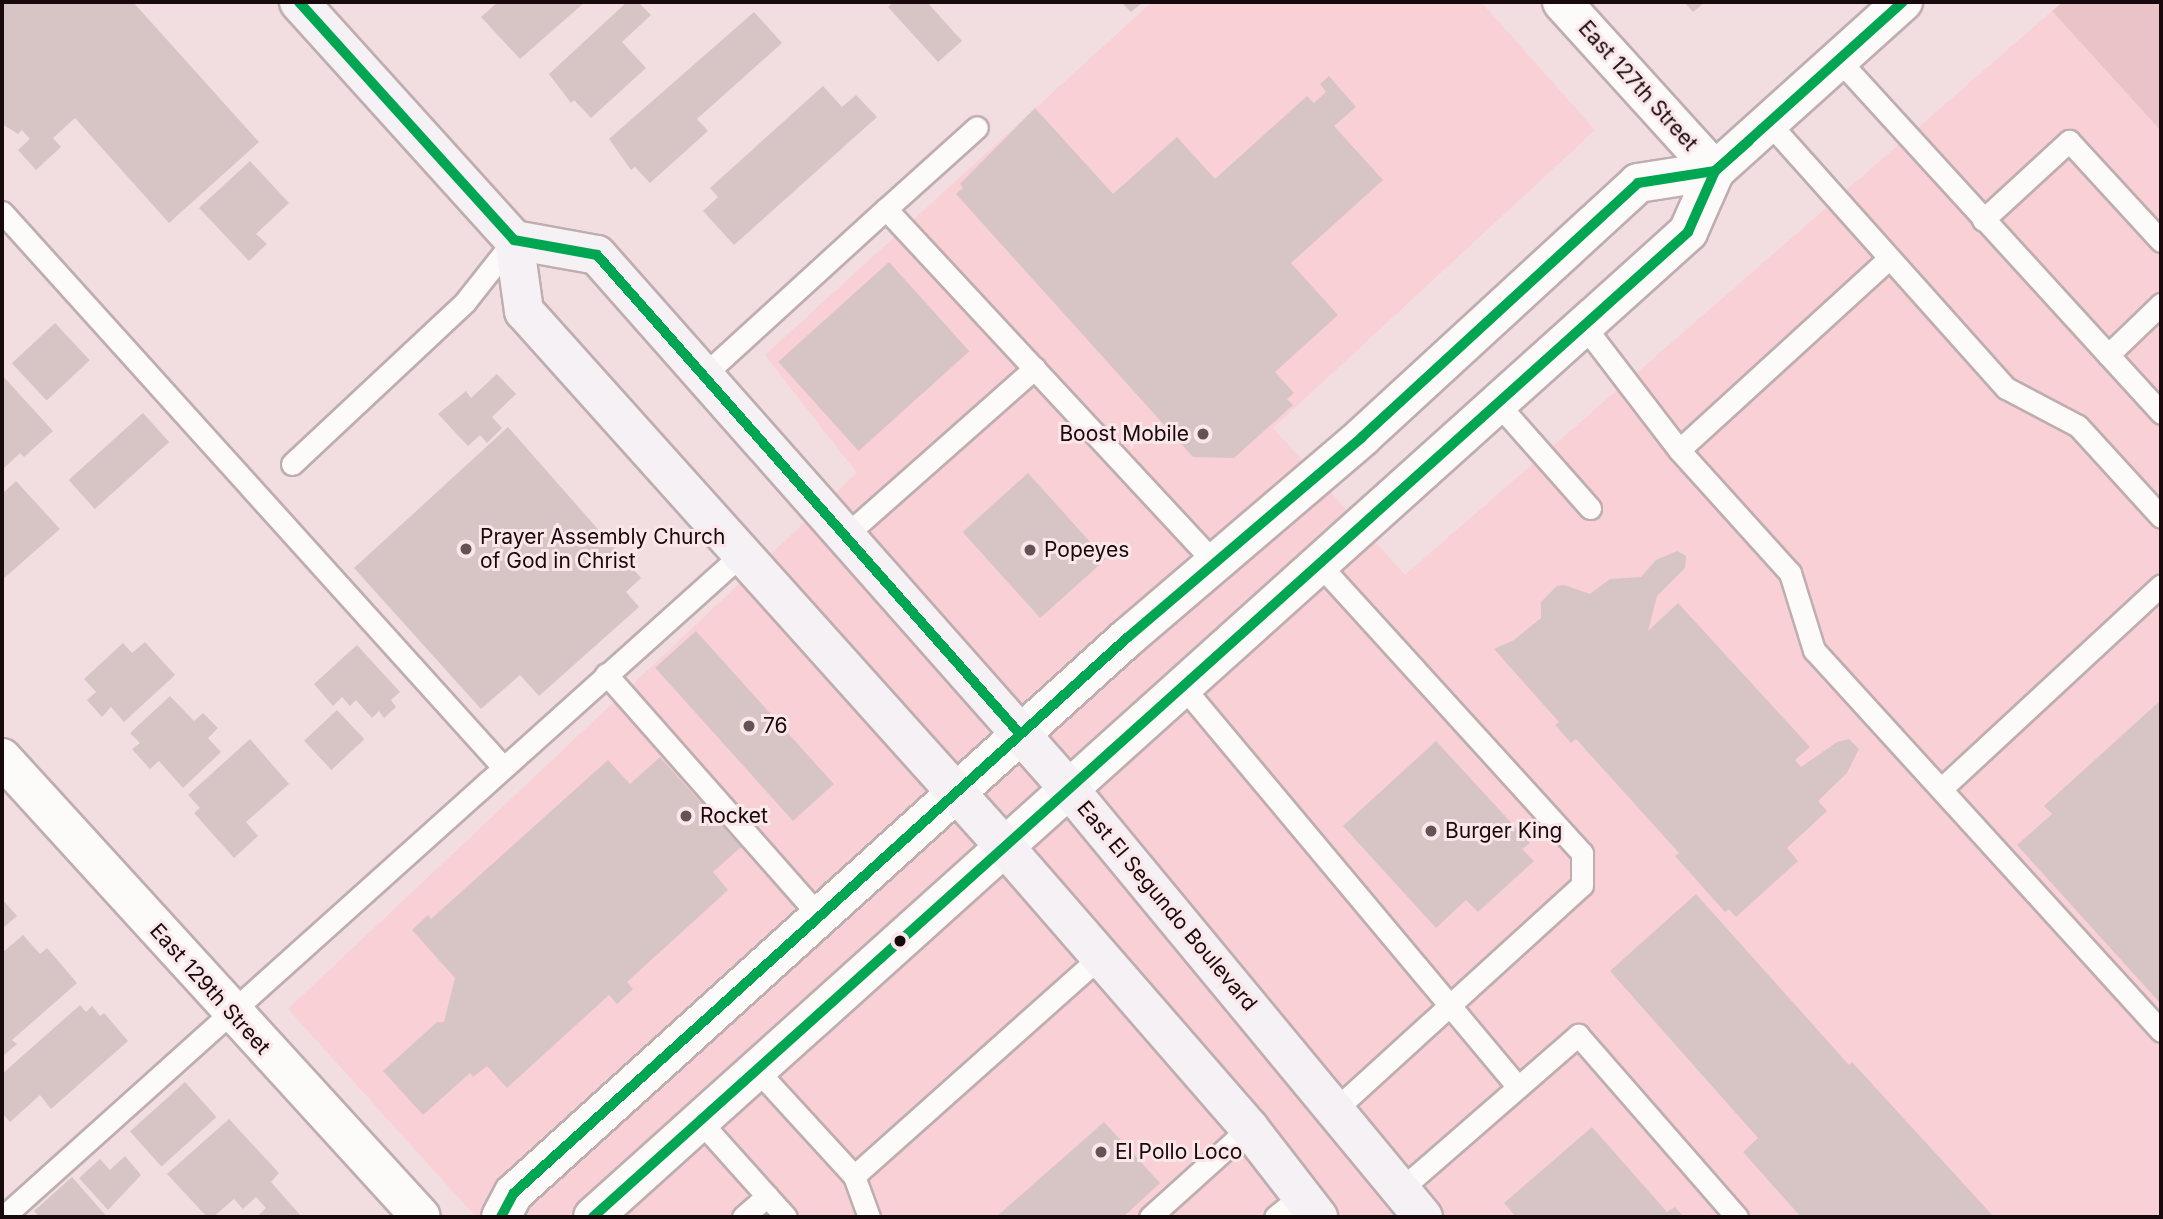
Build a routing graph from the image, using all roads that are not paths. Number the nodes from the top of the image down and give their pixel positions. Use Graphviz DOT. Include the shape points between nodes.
graph roads {
  1 [pos="299,2"];
  2 [pos="1562,2"];
  3 [pos="1903,2"];
  4 [pos="1839,60"];
  5 [pos="1769,123"];
  6 [pos="977,127"];
  7 [pos="1715,171"];
  8 [pos="886,209"];
  9 [pos="2,212"];
  10 [pos="1983,220"];
  11 [pos="514,240"];
  12 [pos="2161,241"];
  13 [pos="1888,259"];
  14 [pos="2161,304"];
  15 [pos="1584,326"];
  16 [pos="2108,355"];
  17 [pos="1035,368"];
  18 [pos="704,375"];
  19 [pos="1498,404"];
  20 [pos="2161,413"];
  21 [pos="1679,450"];
  22 [pos="292,464"];
  23 [pos="1590,508"];
  24 [pos="2161,517"];
  25 [pos="846,535"];
  26 [pos="743,552"];
  27 [pos="1215,563"];
  28 [pos="1320,564"];
  29 [pos="2161,585"];
  30 [pos="606,674"];
  31 [pos="1184,688"];
  32 [pos="1020,734"];
  33 [pos="2,758"];
  34 [pos="503,766"];
  35 [pos="1941,789"];
  36 [pos="1070,790"];
  37 [pos="954,792"];
  38 [pos="1005,847"];
  39 [pos="819,916"];
  40 [pos="1100,957"];
  41 [pos="1450,1006"];
  42 [pos="231,1012"];
  43 [pos="2161,1031"];
  44 [pos="757,1069"];
  45 [pos="1518,1087"];
  46 [pos="1335,1109"];
  47 [pos="699,1120"];
  48 [pos="1249,1128"];
  49 [pos="854,1176"];
  50 [pos="767,1196"];
  51 [pos="1412,1203"];
  52 [pos="1298,1210"];
  53 [pos="4,1217"];
  54 [pos="421,1217"];
  55 [pos="501,1217"];
  56 [pos="593,1217"];
  57 [pos="743,1217"];
  58 [pos="786,1217"];
  59 [pos="869,1217"];
  60 [pos="1150,1217"];
  61 [pos="1738,1217"];
  1 -- 11 [label="main road"];
  2 -- 7 [label="main road, East 127th Street"];
  3 -- 4 [label="main road"];
  4 -- 5 [label="main road"];
  4 -- 10 [label="lane"];
  5 -- 7 [label="main road"];
  5 -- 13 [label="lane"];
  6 -- 8 [label="lane"];
  7 -- 15 [label="main road" via="1688,232"];
  7 -- 27 [label="main road" via="1639,183 1362,438"];
  8 -- 17 [label="lane"];
  8 -- 18 [label="lane"];
  9 -- 34 [label="lane"];
  10 -- 12 [label="lane" via="2069,141"];
  10 -- 16 [label="lane"];
  11 -- 18 [label="main road, East El Segundo Boulevard" via="597,255"];
  11 -- 22 [label="lane" via="465,302"];
  11 -- 26 [label="main road" via="524,311"];
  13 -- 21 [label="lane"];
  13 -- 24 [label="lane" via="2006,388 2078,426"];
  14 -- 16 [label="lane"];
  15 -- 19 [label="main road"];
  15 -- 21 [label="lane"];
  16 -- 20 [label="lane"];
  17 -- 25 [label="lane"];
  17 -- 27 [label="lane"];
  18 -- 25 [label="main road, East El Segundo Boulevard"];
  19 -- 23 [label="lane"];
  19 -- 28 [label="main road"];
  21 -- 35 [label="lane" via="1790,572 1814,650"];
  25 -- 32 [label="main road, East El Segundo Boulevard"];
  26 -- 30 [label="lane"];
  26 -- 37 [label="main road"];
  27 -- 32 [label="main road"];
  28 -- 31 [label="main road"];
  28 -- 41 [label="lane" via="1582,853 1581,885"];
  29 -- 35 [label="lane"];
  30 -- 34 [label="lane"];
  30 -- 39 [label="lane"];
  31 -- 36 [label="main road"];
  31 -- 41 [label="lane"];
  32 -- 36 [label="main road, East El Segundo Boulevard"];
  32 -- 37 [label="main road"];
  33 -- 42 [label="main road, East 129th Street"];
  34 -- 42 [label="lane"];
  35 -- 43 [label="lane"];
  36 -- 38 [label="main road"];
  36 -- 46 [label="main road, East El Segundo Boulevard"];
  37 -- 38 [label="main road"];
  37 -- 39 [label="main road"];
  38 -- 40 [label="main road"];
  38 -- 44 [label="main road"];
  39 -- 55 [label="main road" via="514,1193"];
  40 -- 48 [label="main road"];
  40 -- 49 [label="lane"];
  41 -- 45 [label="lane"];
  41 -- 46 [label="lane"];
  42 -- 53 [label="lane"];
  42 -- 54 [label="main road, East 129th Street"];
  44 -- 47 [label="main road"];
  44 -- 49 [label="lane"];
  45 -- 51 [label="lane"];
  45 -- 61 [label="lane" via="1578,1035"];
  46 -- 51 [label="main road, East El Segundo Boulevard"];
  47 -- 50 [label="lane"];
  47 -- 56 [label="main road"];
  48 -- 52 [label="main road"];
  48 -- 60 [label="lane"];
  49 -- 59 [label="lane"];
  50 -- 57 [label="lane"];
  50 -- 58 [label="lane"];
}
